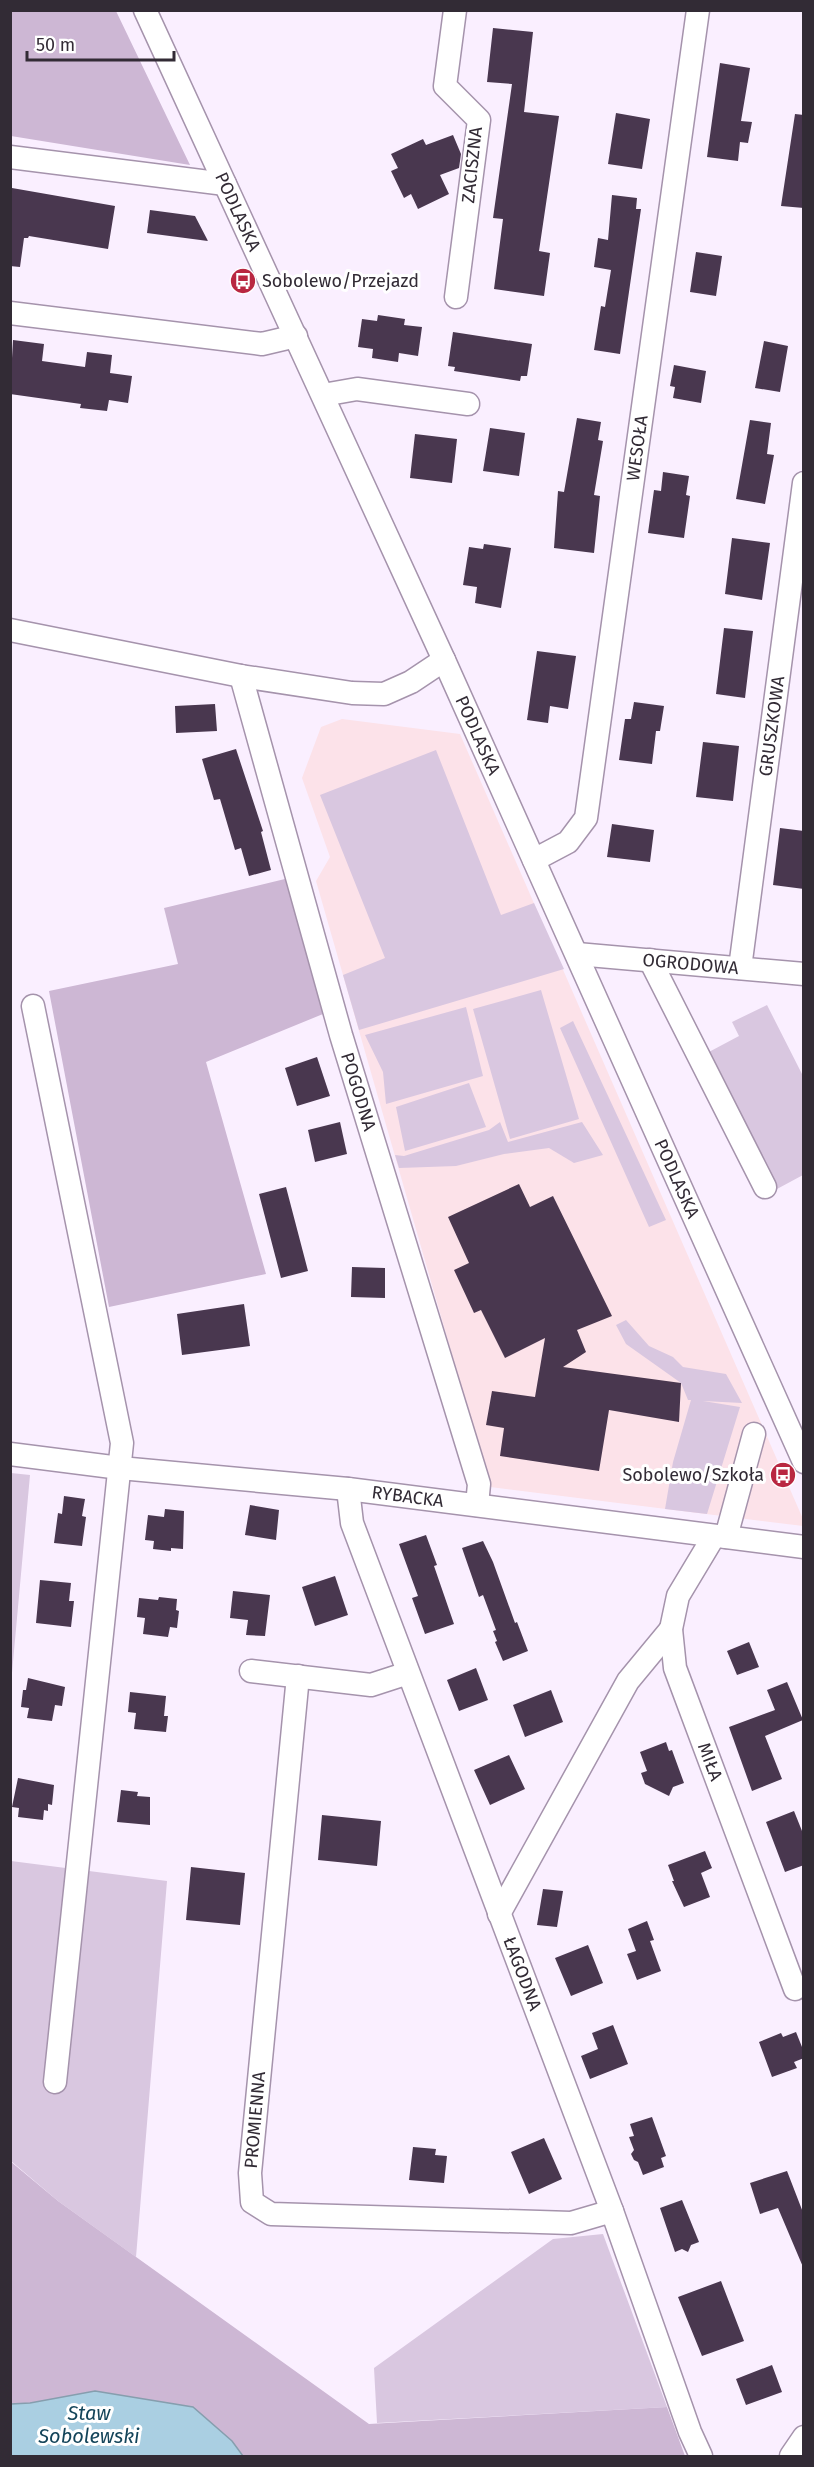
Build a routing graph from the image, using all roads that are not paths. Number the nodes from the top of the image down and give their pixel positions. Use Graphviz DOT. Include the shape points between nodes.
graph roads {
  1 [pos="145,10"];
  2 [pos="454,10"];
  3 [pos="698,10"];
  4 [pos="10,157"];
  5 [pos="225,184"];
  6 [pos="456,297"];
  7 [pos="10,314"];
  8 [pos="296,336"];
  9 [pos="323,395"];
  10 [pos="468,404"];
  11 [pos="804,483"];
  12 [pos="10,630"];
  13 [pos="444,660"];
  14 [pos="241,676"];
  15 [pos="534,860"];
  16 [pos="577,954"];
  17 [pos="650,960"];
  18 [pos="740,968"];
  19 [pos="804,974"];
  20 [pos="33,1006"];
  21 [pos="765,1187"];
  22 [pos="754,1434"];
  23 [pos="10,1454"];
  24 [pos="804,1462"];
  25 [pos="120,1468"];
  26 [pos="348,1489"];
  27 [pos="477,1505"];
  28 [pos="720,1537"];
  29 [pos="804,1547"];
  30 [pos="671,1629"];
  31 [pos="251,1671"];
  32 [pos="408,1673"];
  33 [pos="298,1676"];
  34 [pos="499,1914"];
  35 [pos="795,1989"];
  36 [pos="55,2082"];
  37 [pos="612,2211"];
  38 [pos="804,2437"];
  39 [pos="701,2457"];
  40 [pos="791,2457"];
  1 -- 5 [label="street, PODLASKA"];
  2 -- 6 [label="street, ZACISZNA" via="445,86 479,120"];
  3 -- 15 [label="street, WESOŁA" via="586,818 568,842"];
  4 -- 5 [label="street"];
  5 -- 8 [label="street, PODLASKA"];
  7 -- 8 [label="street" via="262,344"];
  8 -- 9 [label="street, PODLASKA"];
  9 -- 10 [label="street" via="357,389"];
  9 -- 13 [label="street, PODLASKA"];
  11 -- 18 [label="street, GRUSZKOWA"];
  12 -- 14 [label="street"];
  13 -- 14 [label="street" via="384,694 352,693"];
  13 -- 15 [label="street, PODLASKA"];
  14 -- 27 [label="street, POGODNA" via="341,1035 479,1484"];
  15 -- 16 [label="street, PODLASKA"];
  16 -- 17 [label="street, OGRODOWA"];
  16 -- 24 [label="street, PODLASKA"];
  17 -- 18 [label="street, OGRODOWA"];
  17 -- 21 [label="street"];
  18 -- 19 [label="street, OGRODOWA"];
  20 -- 25 [label="street" via="122,1443"];
  22 -- 28 [label="street, MIŁA"];
  23 -- 25 [label="street, RYBACKA"];
  25 -- 26 [label="street, RYBACKA"];
  25 -- 36 [label="street"];
  26 -- 27 [label="street, RYBACKA"];
  26 -- 32 [label="street, ŁAGODNA" via="352,1523"];
  27 -- 28 [label="street, RYBACKA"];
  28 -- 29 [label="street, RYBACKA"];
  28 -- 30 [label="street, MIŁA" via="678,1596"];
  30 -- 34 [label="street" via="628,1681"];
  30 -- 35 [label="street, MIŁA" via="675,1668"];
  31 -- 33 [label="street"];
  32 -- 33 [label="street" via="371,1685"];
  32 -- 34 [label="street, ŁAGODNA"];
  33 -- 37 [label="street, PROMIENNA" via="250,2173 252,2202 271,2214 559,2223"];
  34 -- 37 [label="street, ŁAGODNA"];
  37 -- 39 [label="street, ŁAGODNA"];
  38 -- 40 [label="street"];
}
